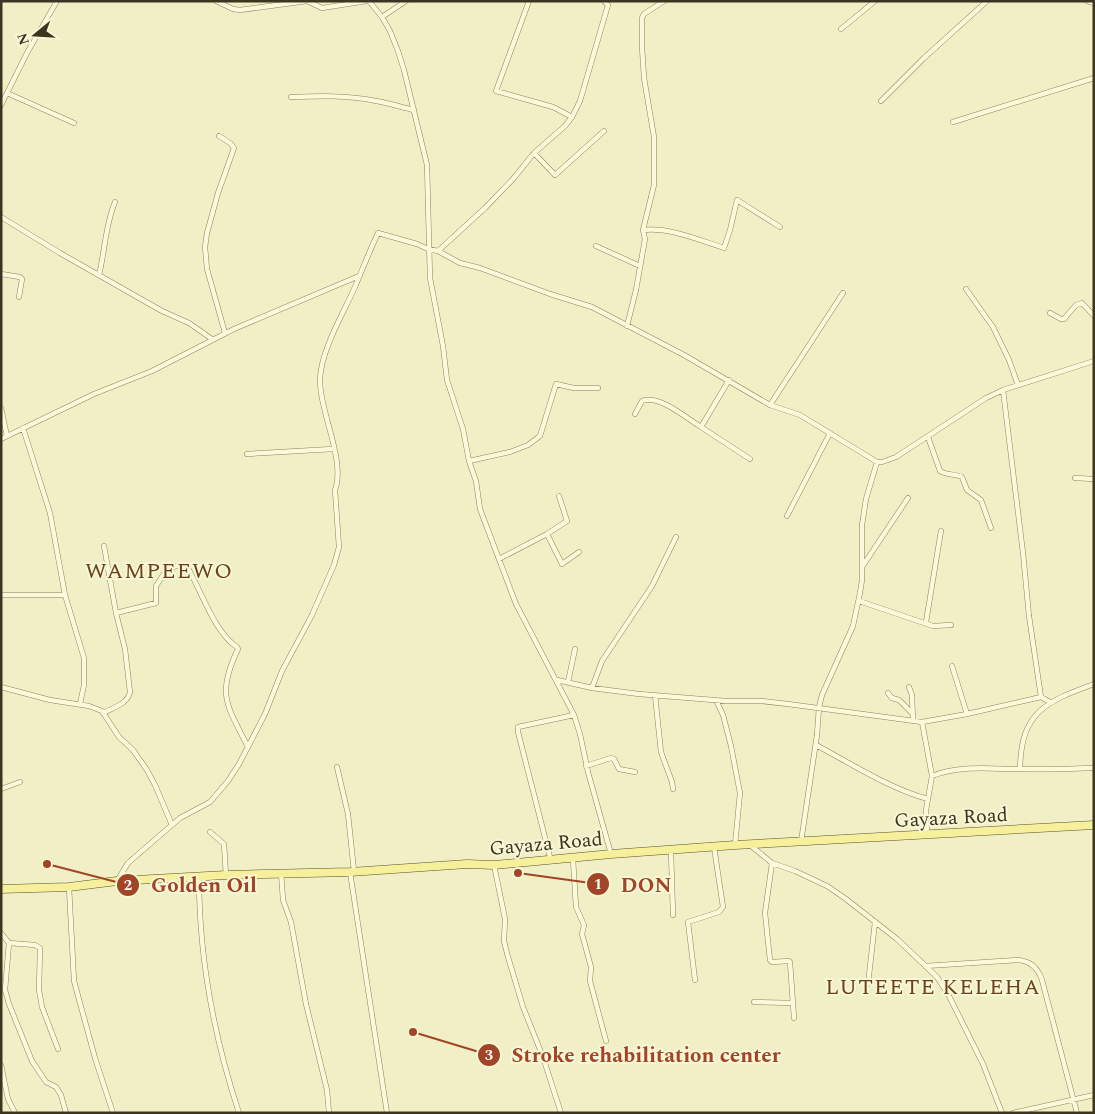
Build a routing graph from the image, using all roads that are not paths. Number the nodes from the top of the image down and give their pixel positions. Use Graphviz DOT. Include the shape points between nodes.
graph roads {
  1 [pos="57,1"];
  2 [pos="216,1"];
  3 [pos="368,1"];
  4 [pos="406,1"];
  5 [pos="529,1"];
  6 [pos="604,1"];
  7 [pos="664,1"];
  8 [pos="875,1"];
  9 [pos="987,1"];
  10 [pos="1087,1"];
  11 [pos="1094,3"];
  12 [pos="382,17"];
  13 [pos="841,29"];
  14 [pos="1094,78"];
  15 [pos="7,93"];
  16 [pos="291,97"];
  17 [pos="881,101"];
  18 [pos="1,105"];
  19 [pos="414,110"];
  20 [pos="572,117"];
  21 [pos="953,122"];
  22 [pos="74,123"];
  23 [pos="604,131"];
  24 [pos="219,136"];
  25 [pos="534,153"];
  26 [pos="115,202"];
  27 [pos="1,217"];
  28 [pos="780,227"];
  29 [pos="643,230"];
  30 [pos="596,246"];
  31 [pos="428,249"];
  32 [pos="438,251"];
  33 [pos="640,266"];
  34 [pos="1,274"];
  35 [pos="99,275"];
  36 [pos="359,276"];
  37 [pos="966,289"];
  38 [pos="843,293"];
  39 [pos="19,297"];
  40 [pos="1050,313"];
  41 [pos="1094,316"];
  42 [pos="626,326"];
  43 [pos="225,333"];
  44 [pos="212,339"];
  45 [pos="1094,360"];
  46 [pos="729,380"];
  47 [pos="1018,385"];
  48 [pos="598,388"];
  49 [pos="1003,390"];
  50 [pos="770,405"];
  51 [pos="1,408"];
  52 [pos="635,414"];
  53 [pos="701,427"];
  54 [pos="23,428"];
  55 [pos="830,433"];
  56 [pos="7,436"];
  57 [pos="928,437"];
  58 [pos="1,439"];
  59 [pos="333,448"];
  60 [pos="247,454"];
  61 [pos="750,458"];
  62 [pos="469,461"];
  63 [pos="876,462"];
  64 [pos="1075,478"];
  65 [pos="1094,480"];
  66 [pos="559,496"];
  67 [pos="908,498"];
  68 [pos="787,516"];
  69 [pos="992,528"];
  70 [pos="941,531"];
  71 [pos="548,534"];
  72 [pos="676,537"];
  73 [pos="104,546"];
  74 [pos="579,552"];
  75 [pos="499,559"];
  76 [pos="861,568"];
  77 [pos="1,595"];
  78 [pos="65,595"];
  79 [pos="859,601"];
  80 [pos="116,613"];
  81 [pos="926,622"];
  82 [pos="951,625"];
  83 [pos="575,649"];
  84 [pos="952,666"];
  85 [pos="557,680"];
  86 [pos="568,682"];
  87 [pos="1094,684"];
  88 [pos="1,687"];
  89 [pos="909,687"];
  90 [pos="592,688"];
  91 [pos="888,693"];
  92 [pos="655,696"];
  93 [pos="1041,698"];
  94 [pos="716,700"];
  95 [pos="1050,702"];
  96 [pos="80,704"];
  97 [pos="819,707"];
  98 [pos="912,712"];
  99 [pos="102,713"];
  100 [pos="967,714"];
  101 [pos="574,715"];
  102 [pos="913,721"];
  103 [pos="922,722"];
  104 [pos="816,745"];
  105 [pos="248,747"];
  106 [pos="337,766"];
  107 [pos="586,766"];
  108 [pos="1094,768"];
  109 [pos="1020,769"];
  110 [pos="635,772"];
  111 [pos="932,776"];
  112 [pos="20,782"];
  113 [pos="1,789"];
  114 [pos="672,789"];
  115 [pos="928,799"];
  116 [pos="172,825"];
  117 [pos="1094,825"];
  118 [pos="210,832"];
  119 [pos="927,836"];
  120 [pos="801,842"];
  121 [pos="750,845"];
  122 [pos="735,846"];
  123 [pos="714,847"];
  124 [pos="671,850"];
  125 [pos="611,854"];
  126 [pos="573,859"];
  127 [pos="551,861"];
  128 [pos="772,863"];
  129 [pos="494,865"];
  130 [pos="281,872"];
  131 [pos="352,872"];
  132 [pos="226,875"];
  133 [pos="199,877"];
  134 [pos="117,881"];
  135 [pos="69,887"];
  136 [pos="1,889"];
  137 [pos="673,915"];
  138 [pos="876,922"];
  139 [pos="1,933"];
  140 [pos="9,943"];
  141 [pos="925,966"];
  142 [pos="695,980"];
  143 [pos="868,984"];
  144 [pos="754,1002"];
  145 [pos="794,1003"];
  146 [pos="794,1018"];
  147 [pos="606,1041"];
  148 [pos="58,1049"];
  149 [pos="1,1066"];
  150 [pos="1094,1095"];
  151 [pos="1074,1099"];
  152 [pos="15,1113"];
  153 [pos="66,1113"];
  154 [pos="113,1113"];
  155 [pos="239,1113"];
  156 [pos="330,1113"];
  157 [pos="387,1113"];
  158 [pos="561,1113"];
  159 [pos="1002,1113"];
  160 [pos="1013,1113"];
  161 [pos="1077,1113"];
  1 -- 15 [label="street"];
  2 -- 3 [label="street" via="240,10 307,1 322,8"];
  3 -- 12 [label="street"];
  4 -- 12 [label="street"];
  5 -- 20 [label="street" via="496,91 553,106"];
  6 -- 20 [label="street" via="608,5"];
  7 -- 29 [label="street" via="642,18 644,78 654,137 654,185"];
  8 -- 13 [label="street"];
  9 -- 17 [label="street"];
  10 -- 11 [label="street"];
  12 -- 19 [label="street" via="398,51"];
  14 -- 21 [label="street"];
  15 -- 18 [label="street"];
  15 -- 22 [label="street"];
  16 -- 19 [label="street" via="342,96"];
  19 -- 31 [label="street" via="427,164"];
  20 -- 25 [label="street"];
  23 -- 25 [label="street" via="555,175"];
  24 -- 43 [label="street" via="234,148 211,217 205,259"];
  25 -- 32 [label="street" via="507,185"];
  26 -- 35 [label="street" via="106,228"];
  27 -- 35 [label="street"];
  28 -- 29 [label="street" via="737,200 724,248 655,228"];
  29 -- 33 [label="street" via="645,239"];
  30 -- 33 [label="street"];
  31 -- 32 [label="street"];
  31 -- 36 [label="street" via="378,233"];
  31 -- 62 [label="street" via="447,380"];
  32 -- 42 [label="street" via="460,263 592,307"];
  33 -- 42 [label="street"];
  34 -- 39 [label="street" via="20,276"];
  35 -- 44 [label="street" via="189,323"];
  36 -- 43 [label="street"];
  36 -- 59 [label="street" via="332,337 321,373"];
  37 -- 47 [label="street" via="993,327"];
  38 -- 50 [label="street"];
  40 -- 41 [label="street" via="1064,319 1082,303"];
  42 -- 46 [label="street"];
  43 -- 44 [label="street"];
  44 -- 54 [label="street"];
  45 -- 47 [label="street"];
  46 -- 50 [label="street"];
  46 -- 53 [label="street"];
  47 -- 49 [label="street"];
  48 -- 62 [label="street" via="556,384 540,436 510,452"];
  49 -- 57 [label="street"];
  49 -- 93 [label="street" via="1024,554 1028,616"];
  50 -- 55 [label="street" via="800,415"];
  51 -- 56 [label="street"];
  52 -- 53 [label="street" via="642,401 651,399"];
  53 -- 61 [label="street"];
  54 -- 56 [label="street"];
  54 -- 78 [label="street" via="50,513"];
  55 -- 63 [label="street"];
  55 -- 68 [label="street"];
  56 -- 58 [label="street"];
  57 -- 63 [label="street" via="896,457"];
  57 -- 69 [label="street" via="940,470 962,477 967,490 982,500"];
  59 -- 60 [label="street"];
  59 -- 105 [label="street" via="337,467 335,490 339,538 334,565"];
  62 -- 75 [label="street" via="480,509"];
  63 -- 76 [label="street" via="862,525"];
  64 -- 65 [label="street"];
  66 -- 71 [label="street" via="567,521"];
  67 -- 76 [label="street"];
  70 -- 81 [label="street"];
  71 -- 74 [label="street" via="562,564"];
  71 -- 75 [label="street"];
  72 -- 90 [label="street" via="652,586 602,662"];
  73 -- 80 [label="street"];
  75 -- 85 [label="street" via="516,604"];
  76 -- 79 [label="street"];
  77 -- 78 [label="street"];
  78 -- 96 [label="street" via="84,658"];
  79 -- 81 [label="street"];
  79 -- 97 [label="street" via="853,626"];
  80 -- 99 [label="street" via="125,649 130,692 124,702"];
  80 -- 105 [label="street" via="156,603 156,586 167,569 179,565 189,570 217,624 238,647 227,675 225,698"];
  81 -- 82 [label="street" via="933,626"];
  83 -- 86 [label="street"];
  84 -- 100 [label="street"];
  85 -- 86 [label="street"];
  85 -- 101 [label="street"];
  86 -- 90 [label="street"];
  87 -- 95 [label="street"];
  88 -- 96 [label="street"];
  89 -- 98 [label="street"];
  90 -- 92 [label="street"];
  91 -- 98 [label="street"];
  92 -- 94 [label="street"];
  92 -- 114 [label="street" via="661,752"];
  93 -- 95 [label="street"];
  93 -- 100 [label="street"];
  94 -- 97 [label="street"];
  94 -- 122 [label="street" via="732,746 740,793"];
  95 -- 109 [label="street" via="1031,720 1025,732"];
  96 -- 99 [label="street" via="97,708"];
  97 -- 102 [label="street"];
  97 -- 104 [label="street"];
  98 -- 102 [label="street"];
  99 -- 116 [label="street" via="147,770"];
  100 -- 103 [label="street"];
  101 -- 107 [label="street"];
  101 -- 127 [label="street" via="518,727"];
  102 -- 103 [label="street"];
  103 -- 111 [label="street"];
  104 -- 115 [label="street" via="906,792"];
  104 -- 120 [label="street"];
  105 -- 116 [label="street" via="228,782 210,802"];
  106 -- 131 [label="street" via="348,814"];
  107 -- 110 [label="street" via="610,758 619,769"];
  107 -- 125 [label="street"];
  108 -- 109 [label="street"];
  109 -- 111 [label="street" via="967,768"];
  111 -- 115 [label="street"];
  112 -- 113 [label="street"];
  115 -- 119 [label="street"];
  116 -- 134 [label="street" via="128,863"];
  117 -- 119 [label="main road, Gayaza Road"];
  118 -- 132 [label="street" via="224,844"];
  119 -- 120 [label="main road, Gayaza Road"];
  120 -- 121 [label="main road, Gayaza Road"];
  121 -- 122 [label="main road, Gayaza Road"];
  121 -- 128 [label="street"];
  122 -- 123 [label="main road, Gayaza Road"];
  123 -- 124 [label="main road, Gayaza Road"];
  123 -- 142 [label="street" via="723,907 719,912 688,922"];
  124 -- 125 [label="main road, Gayaza Road"];
  124 -- 137 [label="street"];
  125 -- 126 [label="main road, Gayaza Road"];
  126 -- 127 [label="main road, Gayaza Road"];
  126 -- 147 [label="street" via="576,907 584,925 582,934 591,967 590,980"];
  127 -- 129 [label="main road, Gayaza Road"];
  128 -- 138 [label="street" via="827,886"];
  128 -- 145 [label="street" via="765,913 770,960 790,962"];
  129 -- 131 [label="main road, Gayaza Road"];
  129 -- 158 [label="street" via="505,920 504,941 508,957"];
  130 -- 131 [label="main road, Gayaza Road"];
  130 -- 132 [label="main road, Gayaza Road"];
  130 -- 156 [label="street" via="283,900 291,922"];
  131 -- 157 [label="street"];
  132 -- 133 [label="main road, Gayaza Road"];
  133 -- 134 [label="main road, Gayaza Road"];
  133 -- 155 [label="street" via="199,910 212,1016"];
  134 -- 135 [label="main road, Gayaza Road"];
  135 -- 136 [label="main road, Gayaza Road"];
  135 -- 154 [label="street" via="74,981"];
  138 -- 141 [label="street"];
  138 -- 143 [label="street"];
  139 -- 140 [label="street"];
  140 -- 148 [label="street" via="40,948 42,1007"];
  140 -- 153 [label="street" via="5,990 32,1060 46,1082 56,1087"];
  141 -- 151 [label="street" via="1018,960 1033,965 1042,980"];
  141 -- 159 [label="street" via="937,977 957,1011"];
  144 -- 145 [label="street"];
  145 -- 146 [label="street"];
  149 -- 152 [label="street" via="8,1099"];
  150 -- 151 [label="street"];
  151 -- 160 [label="street"];
  151 -- 161 [label="street"];
}
